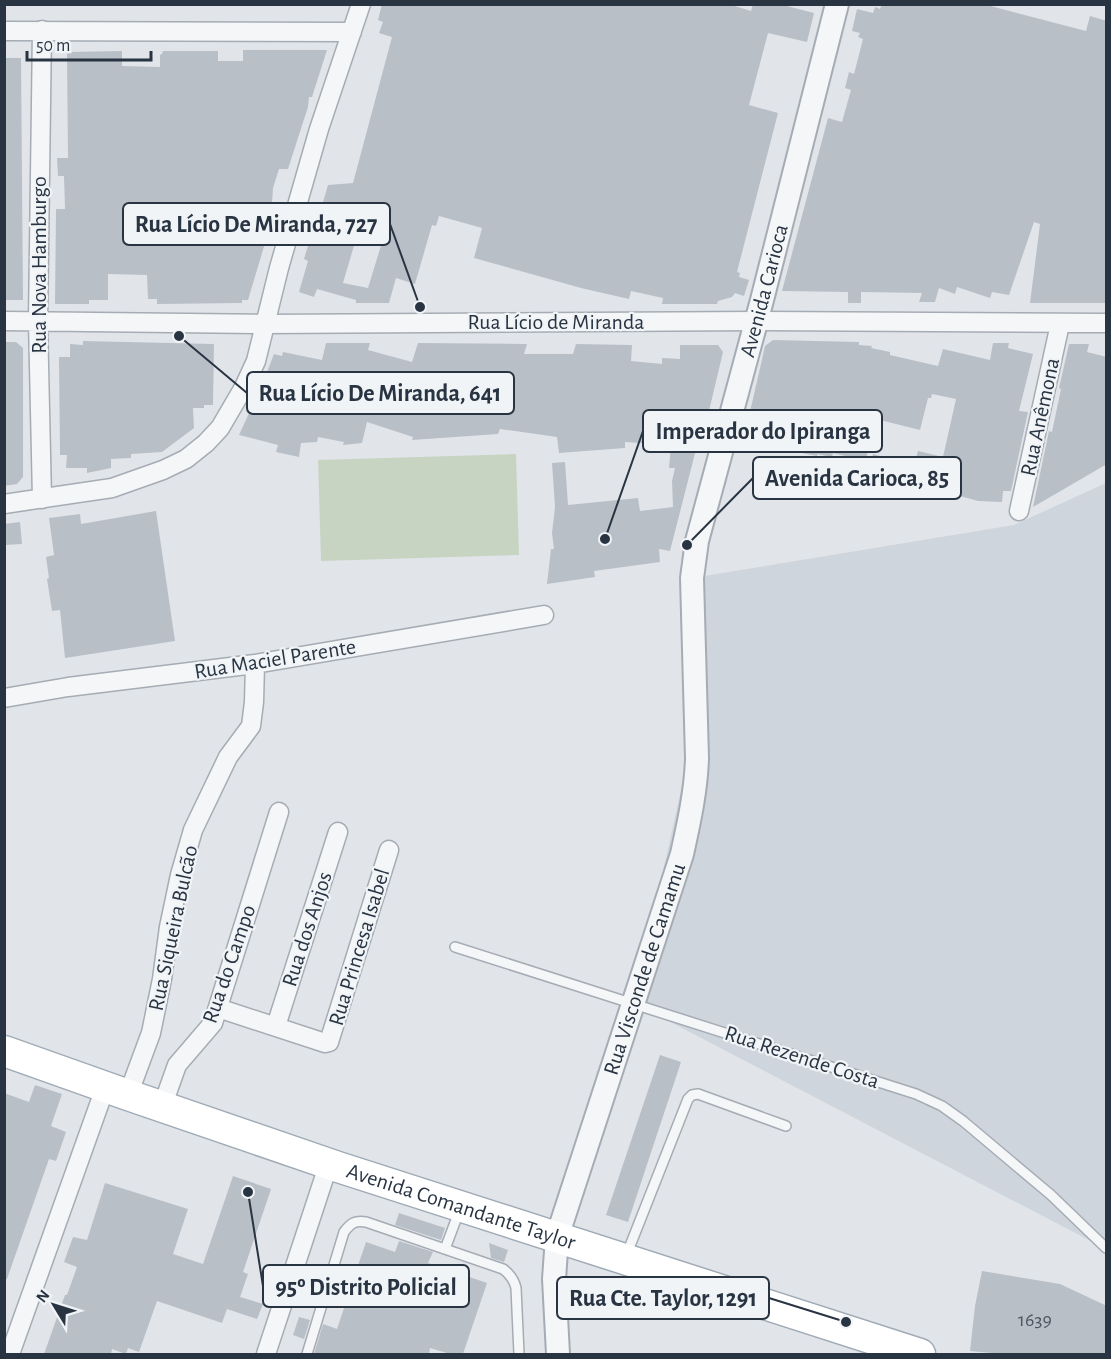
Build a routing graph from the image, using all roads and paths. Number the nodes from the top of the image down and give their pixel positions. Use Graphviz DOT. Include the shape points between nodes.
graph roads {
  1 [pos="361,4"];
  2 [pos="833,5"];
  3 [pos="42,30"];
  4 [pos="4,31"];
  5 [pos="352,32"];
  6 [pos="4,321"];
  7 [pos="38,321"];
  8 [pos="757,321"];
  9 [pos="1107,323"];
  10 [pos="267,324"];
  11 [pos="1060,324"];
  12 [pos="42,499"];
  13 [pos="4,504"];
  14 [pos="1019,511"];
  15 [pos="692,578"];
  16 [pos="544,615"];
  17 [pos="255,664"];
  18 [pos="4,698"];
  19 [pos="279,812"];
  20 [pos="338,832"];
  21 [pos="389,850"];
  22 [pos="454,947"];
  23 [pos="634,1003"];
  24 [pos="218,1008"];
  25 [pos="276,1026"];
  26 [pos="4,1051"];
  27 [pos="116,1092"];
  28 [pos="162,1107"];
  29 [pos="786,1126"];
  30 [pos="329,1163"];
  31 [pos="460,1206"];
  32 [pos="557,1237"];
  33 [pos="1106,1247"];
  34 [pos="446,1249"];
  35 [pos="625,1259"];
  36 [pos="10,1354"];
  37 [pos="266,1354"];
  38 [pos="307,1354"];
  39 [pos="519,1354"];
  40 [pos="558,1354"];
  41 [pos="920,1354"];
  1 -- 5 [label="street"];
  2 -- 8 [label="street, Avenida Carioca"];
  3 -- 4 [label="street"];
  3 -- 5 [label="street"];
  3 -- 7 [label="street, Rua Nova Hamburgo"];
  5 -- 10 [label="street" via="279,267"];
  6 -- 7 [label="street, Rua Lício de Miranda"];
  7 -- 10 [label="street, Rua Lício de Miranda"];
  7 -- 12 [label="street, Rua Nova Hamburgo"];
  8 -- 10 [label="street, Rua Lício de Miranda"];
  8 -- 11 [label="street, Rua Lício de Miranda"];
  8 -- 15 [label="street, Avenida Carioca" via="698,541"];
  9 -- 11 [label="street, Rua Lício de Miranda"];
  10 -- 12 [label="street" via="256,361 220,428 186,459 112,488"];
  11 -- 14 [label="street, Rua Anêmona"];
  12 -- 13 [label="street"];
  15 -- 23 [label="street, Rua Visconde de Camamu" via="696,782 682,854"];
  16 -- 17 [label="street, Rua Maciel Parente"];
  17 -- 18 [label="street, Rua Maciel Parente"];
  17 -- 27 [label="street, Rua Siqueira Bulcão" via="251,726 228,757 193,830 169,927 151,1033"];
  19 -- 24 [label="street, Rua do Campo"];
  20 -- 25 [label="street, Rua dos Anjos"];
  21 -- 25 [label="street, Rua Princesa Isabel" via="330,1040 327,1043"];
  22 -- 23 [label="lane, Rua Rezende Costa"];
  23 -- 32 [label="street, Rua Visconde de Camamu"];
  23 -- 33 [label="lane, Rua Rezende Costa" via="916,1094 942,1106 1051,1195"];
  24 -- 25 [label="street"];
  24 -- 28 [label="street, Rua do Campo" via="209,1030 177,1065"];
  26 -- 27 [label="main road, Avenida Comandante Taylor"];
  27 -- 28 [label="main road, Avenida Comandante Taylor"];
  27 -- 36 [label="street, Rua Siqueira Bulcão"];
  28 -- 30 [label="main road, Avenida Comandante Taylor"];
  29 -- 35 [label="lane" via="692,1095"];
  30 -- 31 [label="main road, Avenida Comandante Taylor"];
  30 -- 37 [label="street"];
  31 -- 32 [label="main road, Avenida Comandante Taylor"];
  31 -- 34 [label="lane"];
  32 -- 35 [label="main road, Avenida Comandante Taylor"];
  32 -- 40 [label="street, Rua Visconde de Camamu" via="554,1279"];
  34 -- 38 [label="lane" via="366,1222 351,1223 344,1232"];
  34 -- 39 [label="lane" via="503,1269 511,1276 516,1288"];
  35 -- 41 [label="main road, Avenida Comandante Taylor"];
}
